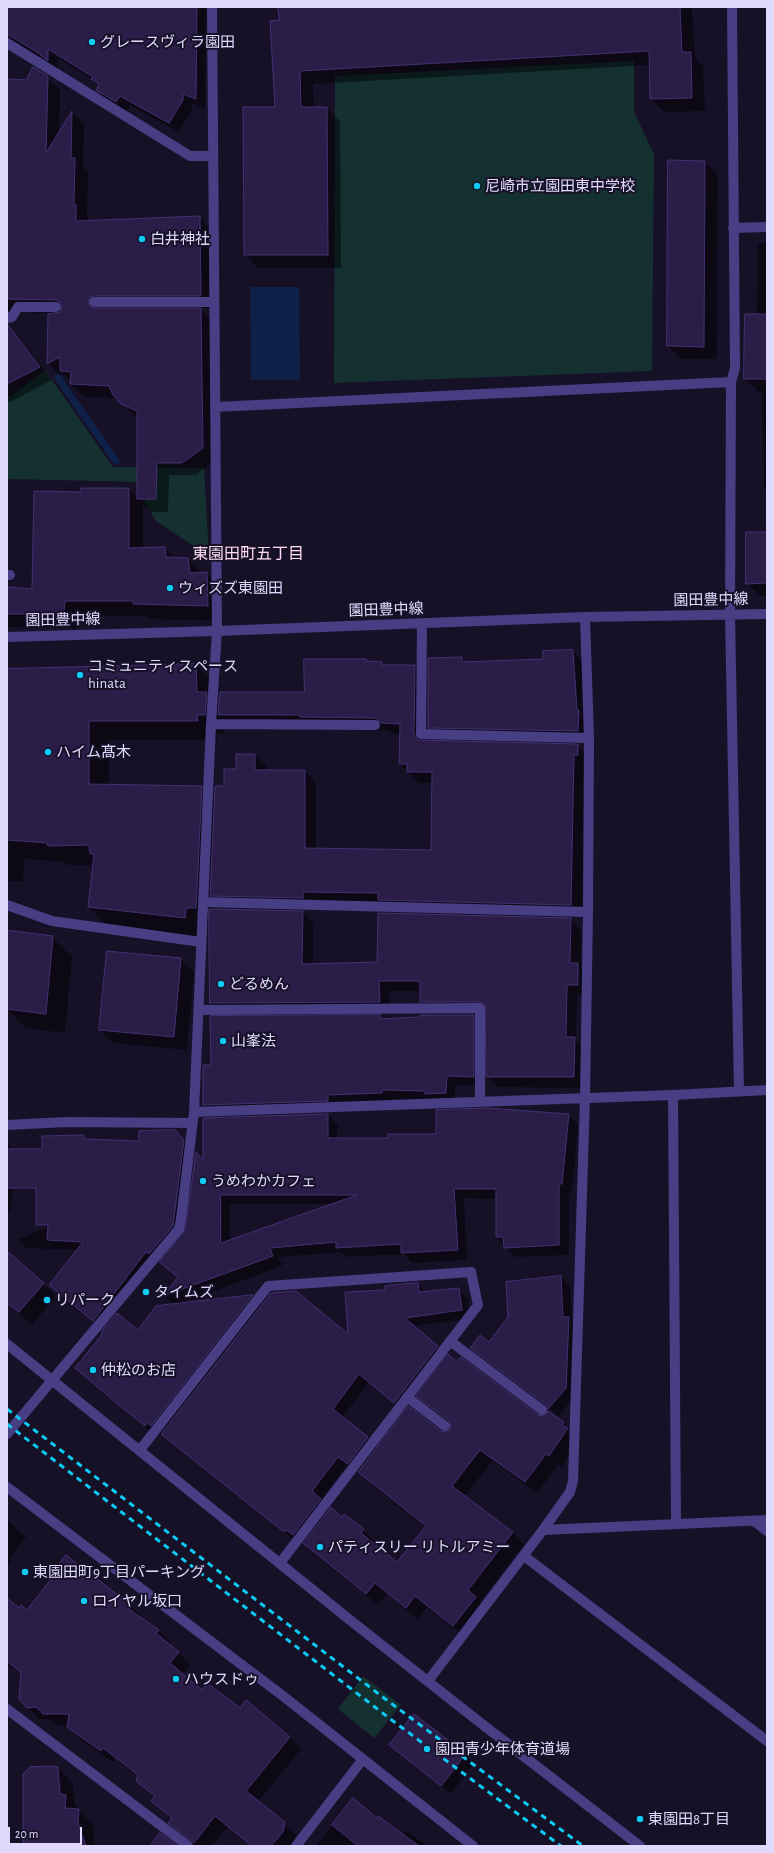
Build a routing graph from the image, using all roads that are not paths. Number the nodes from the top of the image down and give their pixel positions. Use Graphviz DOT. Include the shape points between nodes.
graph roads {
  1 [pos="212,7"];
  2 [pos="732,7"];
  3 [pos="7,42"];
  4 [pos="213,156"];
  5 [pos="767,227"];
  6 [pos="733,228"];
  7 [pos="94,302"];
  8 [pos="213,302"];
  9 [pos="56,307"];
  10 [pos="7,318"];
  11 [pos="731,382"];
  12 [pos="215,407"];
  13 [pos="730,614"];
  14 [pos="767,614"];
  15 [pos="585,617"];
  16 [pos="422,624"];
  17 [pos="217,631"];
  18 [pos="7,637"];
  19 [pos="211,724"];
  20 [pos="375,725"];
  21 [pos="589,738"];
  22 [pos="203,902"];
  23 [pos="7,905"];
  24 [pos="588,912"];
  25 [pos="201,942"];
  26 [pos="199,1010"];
  27 [pos="767,1090"];
  28 [pos="739,1091"];
  29 [pos="673,1095"];
  30 [pos="585,1098"];
  31 [pos="480,1101"];
  32 [pos="193,1118"];
  33 [pos="7,1125"];
  34 [pos="450,1341"];
  35 [pos="7,1344"];
  36 [pos="51,1380"];
  37 [pos="407,1397"];
  38 [pos="542,1410"];
  39 [pos="445,1426"];
  40 [pos="7,1434"];
  41 [pos="140,1450"];
  42 [pos="7,1488"];
  43 [pos="767,1520"];
  44 [pos="754,1521"];
  45 [pos="676,1523"];
  46 [pos="543,1530"];
  47 [pos="767,1531"];
  48 [pos="524,1556"];
  49 [pos="280,1563"];
  50 [pos="428,1681"];
  51 [pos="7,1709"];
  52 [pos="767,1741"];
  53 [pos="363,1759"];
  54 [pos="188,1846"];
  55 [pos="296,1846"];
  56 [pos="473,1846"];
  57 [pos="640,1846"];
  1 -- 4 [label="street"];
  2 -- 6 [label="street"];
  3 -- 4 [label="street" via="190,156"];
  4 -- 8 [label="street"];
  5 -- 6 [label="street"];
  6 -- 11 [label="street" via="735,368"];
  7 -- 8 [label="street"];
  8 -- 12 [label="street"];
  9 -- 10 [label="street" via="18,307 12,317"];
  11 -- 12 [label="street"];
  11 -- 13 [label="street"];
  12 -- 17 [label="street"];
  13 -- 14 [label="street, 園田豊中線"];
  13 -- 15 [label="street, 園田豊中線"];
  13 -- 28 [label="street"];
  15 -- 16 [label="street, 園田豊中線"];
  15 -- 21 [label="street"];
  16 -- 17 [label="street, 園田豊中線"];
  16 -- 21 [label="street" via="421,734"];
  17 -- 18 [label="street, 園田豊中線"];
  17 -- 19 [label="street"];
  19 -- 20 [label="street"];
  19 -- 22 [label="street"];
  21 -- 24 [label="street"];
  22 -- 24 [label="street"];
  22 -- 25 [label="street"];
  23 -- 25 [label="street" via="52,921"];
  24 -- 30 [label="street"];
  25 -- 26 [label="street"];
  26 -- 31 [label="street" via="480,1008"];
  26 -- 32 [label="street"];
  27 -- 28 [label="street"];
  28 -- 29 [label="street"];
  29 -- 30 [label="street"];
  29 -- 45 [label="street"];
  30 -- 31 [label="street"];
  30 -- 46 [label="street" via="573,1481 570,1492"];
  31 -- 32 [label="street"];
  32 -- 33 [label="street"];
  32 -- 36 [label="street" via="179,1229"];
  34 -- 37 [label="street"];
  34 -- 38 [label="street"];
  34 -- 41 [label="street" via="478,1305 471,1272 268,1286"];
  35 -- 36 [label="street"];
  36 -- 40 [label="street"];
  36 -- 41 [label="street"];
  37 -- 39 [label="street"];
  37 -- 49 [label="street"];
  41 -- 49 [label="street"];
  42 -- 53 [label="street"];
  43 -- 44 [label="street"];
  44 -- 45 [label="street"];
  44 -- 47 [label="street"];
  45 -- 46 [label="street"];
  46 -- 48 [label="street"];
  48 -- 50 [label="street"];
  48 -- 52 [label="street"];
  49 -- 50 [label="street"];
  50 -- 57 [label="street"];
  51 -- 54 [label="street"];
  53 -- 55 [label="street"];
  53 -- 56 [label="street"];
}
